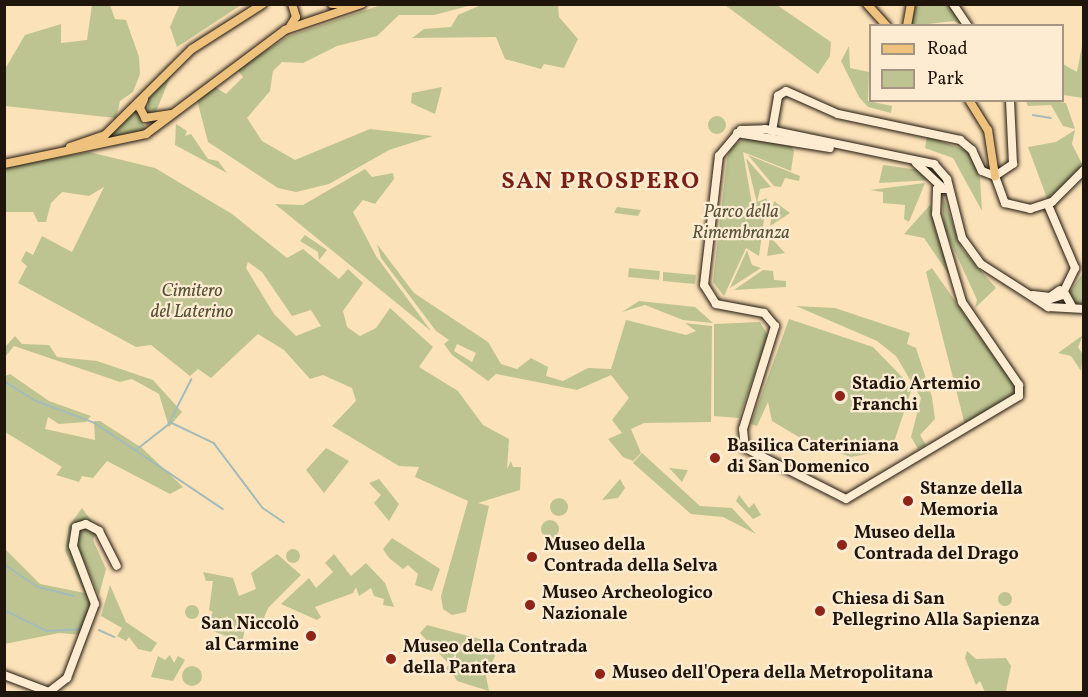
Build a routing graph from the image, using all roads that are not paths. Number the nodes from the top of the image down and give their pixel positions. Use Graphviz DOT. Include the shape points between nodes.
graph roads {
  1 [pos="263,4"];
  2 [pos="292,4"];
  3 [pos="332,4"];
  4 [pos="346,4"];
  5 [pos="362,4"];
  6 [pos="867,4"];
  7 [pos="911,4"];
  8 [pos="953,4"];
  9 [pos="885,24"];
  10 [pos="907,24"];
  11 [pos="967,24"];
  12 [pos="289,28"];
  13 [pos="156,82"];
  14 [pos="970,102"];
  15 [pos="975,102"];
  16 [pos="1010,102"];
  17 [pos="188,104"];
  18 [pos="768,130"];
  19 [pos="736,133"];
  20 [pos="842,148"];
  21 [pos="4,159"];
  22 [pos="4,164"];
  23 [pos="1083,170"];
  24 [pos="995,176"];
  25 [pos="943,187"];
  26 [pos="1048,205"];
  27 [pos="1072,274"];
  28 [pos="1063,294"];
  29 [pos="1031,295"];
  30 [pos="1050,302"];
  31 [pos="1076,309"];
  32 [pos="117,566"];
  33 [pos="4,675"];
  1 -- 13 [label="main road" via="205,39"];
  2 -- 12 [label="main road" via="296,17"];
  3 -- 4 [label="main road"];
  5 -- 12 [label="main road"];
  6 -- 9 [label="main road"];
  7 -- 10 [label="main road"];
  8 -- 11 [label="street"];
  12 -- 17 [label="main road"];
  13 -- 17 [label="main road" via="141,105 144,117 164,117"];
  13 -- 21 [label="main road" via="100,138"];
  14 -- 24 [label="main road" via="989,134"];
  15 -- 24 [label="main road" via="993,132"];
  16 -- 24 [label="street" via="1013,164"];
  17 -- 22 [label="main road" via="134,138"];
  18 -- 19 [label="street"];
  18 -- 20 [label="street"];
  18 -- 24 [label="street" via="782,92 838,114 960,140 972,150 982,171"];
  19 -- 20 [label="street"];
  19 -- 25 [label="street" via="723,146 717,164 704,283 710,300 732,310 769,316 776,334 743,429 748,451 833,496 848,499 1016,398 1019,385 966,309 939,230"];
  20 -- 25 [label="street" via="940,168"];
  23 -- 26 [label="street"];
  24 -- 26 [label="street" via="1008,205"];
  25 -- 29 [label="street" via="967,248 986,269"];
  26 -- 27 [label="street" via="1073,257"];
  27 -- 28 [label="street"];
  27 -- 29 [label="street" via="1054,295"];
  28 -- 30 [label="street"];
  28 -- 31 [label="street"];
  29 -- 30 [label="street"];
  29 -- 31 [label="street"];
  30 -- 31 [label="street"];
  32 -- 33 [label="street" via="99,531 88,524 76,527 73,546 96,602 66,681 49,692"];
}
